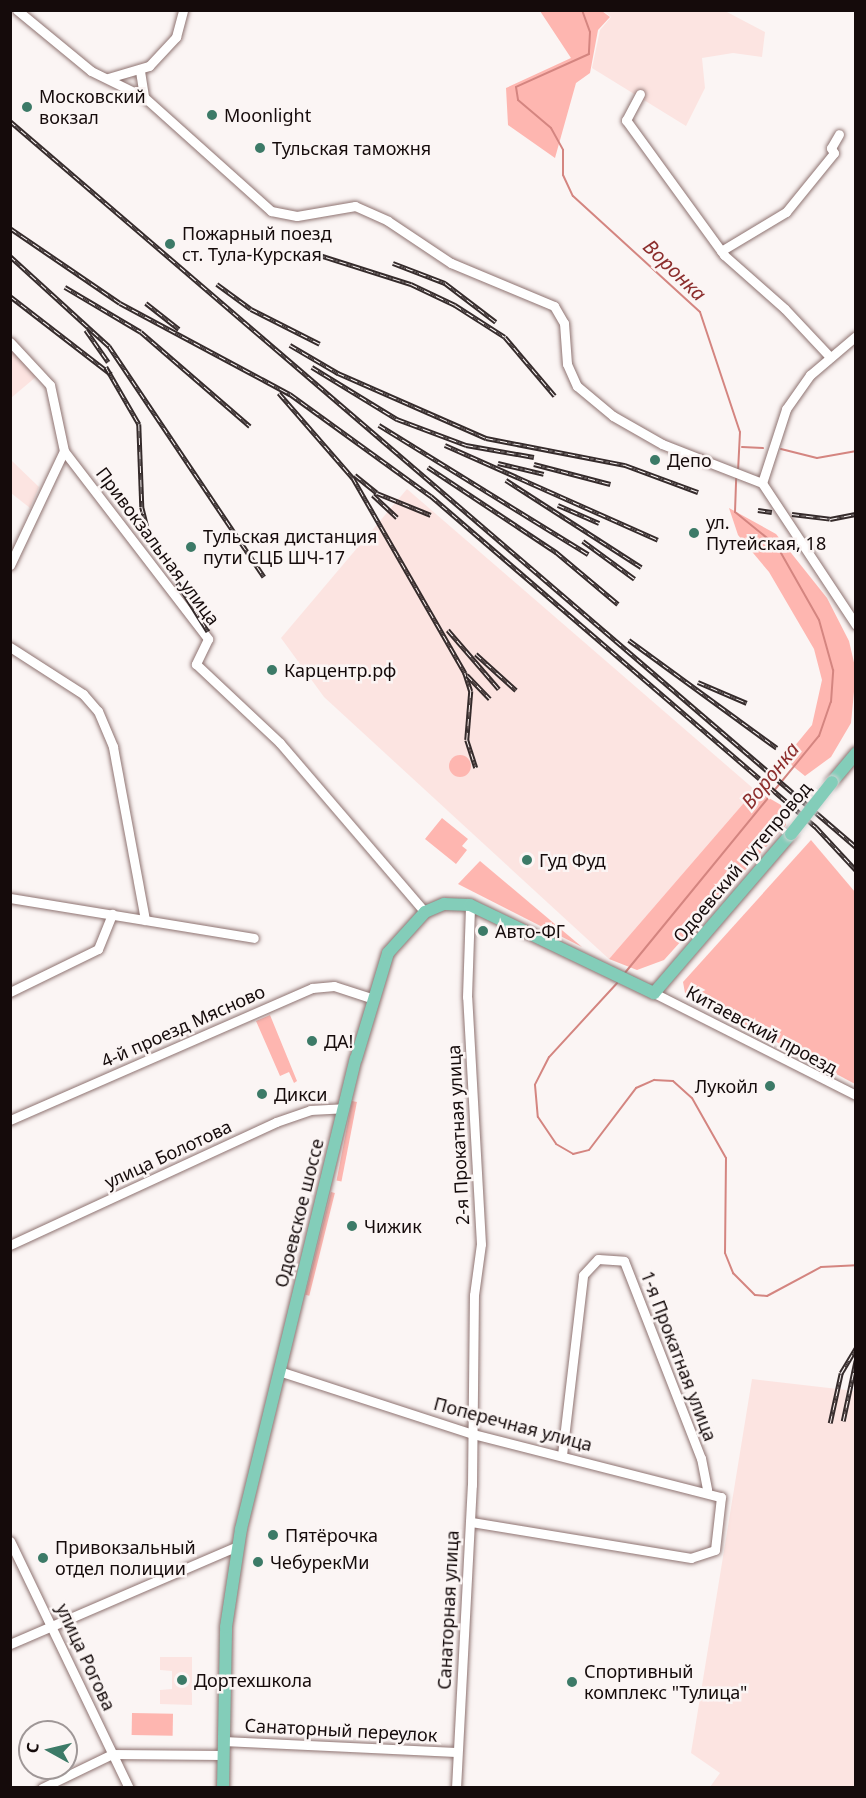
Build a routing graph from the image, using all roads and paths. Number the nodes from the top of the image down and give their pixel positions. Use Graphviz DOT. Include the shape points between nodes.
graph roads {
  1 [pos="16,10"];
  2 [pos="183,10"];
  3 [pos="140,71"];
  4 [pos="108,78"];
  5 [pos="640,94"];
  6 [pos="144,97"];
  7 [pos="839,134"];
  8 [pos="721,251"];
  9 [pos="855,336"];
  10 [pos="10,342"];
  11 [pos="830,357"];
  12 [pos="64,451"];
  13 [pos="762,483"];
  14 [pos="10,565"];
  15 [pos="855,625"];
  16 [pos="10,647"];
  17 [pos="855,753"];
  18 [pos="10,898"];
  19 [pos="470,905"];
  20 [pos="425,912"];
  21 [pos="112,914"];
  22 [pos="145,920"];
  23 [pos="254,938"];
  24 [pos="10,992"];
  25 [pos="654,993"];
  26 [pos="372,998"];
  27 [pos="855,1095"];
  28 [pos="343,1108"];
  29 [pos="10,1120"];
  30 [pos="10,1245"];
  31 [pos="279,1371"];
  32 [pos="473,1434"];
  33 [pos="562,1455"];
  34 [pos="707,1489"];
  35 [pos="470,1522"];
  36 [pos="10,1541"];
  37 [pos="238,1546"];
  38 [pos="53,1624"];
  39 [pos="10,1644"];
  40 [pos="223,1741"];
  41 [pos="456,1752"];
  42 [pos="112,1755"];
  43 [pos="222,1755"];
  44 [pos="42,1788"];
  45 [pos="129,1788"];
  46 [pos="223,1788"];
  47 [pos="456,1788"];
  1 -- 4 [label="street" via="91,71"];
  2 -- 3 [label="street" via="176,37"];
  3 -- 4 [label="street"];
  3 -- 6 [label="street"];
  4 -- 6 [label="street"];
  5 -- 8 [label="street" via="626,120"];
  6 -- 13 [label="street" via="271,211 297,216 355,206 388,221 451,263 544,299 561,315 569,373 577,386 639,432 751,475"];
  7 -- 8 [label="street" via="831,147 834,153 786,212"];
  8 -- 11 [label="street"];
  9 -- 11 [label="street"];
  10 -- 12 [label="street, Привокзальная улица" via="50,385"];
  11 -- 13 [label="street" via="786,409"];
  12 -- 14 [label="street"];
  12 -- 20 [label="street, Привокзальная улица" via="208,639 196,664 280,743"];
  13 -- 15 [label="street"];
  16 -- 22 [label="street" via="83,694 98,711 113,747"];
  17 -- 25 [label="main road, Одоевский путепровод, bridge"];
  18 -- 21 [label="street"];
  19 -- 20 [label="main road" via="444,904"];
  19 -- 25 [label="main road"];
  19 -- 32 [label="street, 2-я Прокатная улица" via="467,997 481,1189"];
  20 -- 26 [label="main road, Одоевское шоссе" via="388,953"];
  21 -- 22 [label="street"];
  21 -- 24 [label="street" via="98,949"];
  22 -- 23 [label="street"];
  25 -- 27 [label="street, Китаевский проезд"];
  26 -- 28 [label="main road, Одоевское шоссе"];
  26 -- 29 [label="street, 4-й проезд Мясново" via="334,986 312,988"];
  28 -- 30 [label="street, улица Болотова" via="310,1110 276,1122"];
  28 -- 31 [label="main road, Одоевское шоссе"];
  31 -- 32 [label="street, Поперечная улица"];
  31 -- 37 [label="main road, Одоевское шоссе"];
  32 -- 33 [label="street, Поперечная улица"];
  32 -- 35 [label="street, Санаторная улица"];
  33 -- 34 [label="street, Поперечная улица"];
  33 -- 34 [label="street, 1-я Прокатная улица" via="583,1275 598,1259 624,1261 701,1458"];
  34 -- 35 [label="street" via="721,1497 715,1550 691,1558"];
  35 -- 41 [label="street, Санаторная улица"];
  36 -- 38 [label="street, улица Рогова"];
  37 -- 38 [label="street"];
  37 -- 40 [label="main road, Одоевское шоссе" via="226,1627"];
  38 -- 39 [label="street"];
  38 -- 42 [label="street, улица Рогова"];
  40 -- 41 [label="street, Санаторный переулок"];
  40 -- 43 [label="main road, Одоевское шоссе"];
  41 -- 47 [label="street, Санаторная улица"];
  42 -- 43 [label="street"];
  42 -- 44 [label="street"];
  42 -- 45 [label="street, улица Рогова"];
  43 -- 46 [label="main road, Одоевское шоссе"];
}
